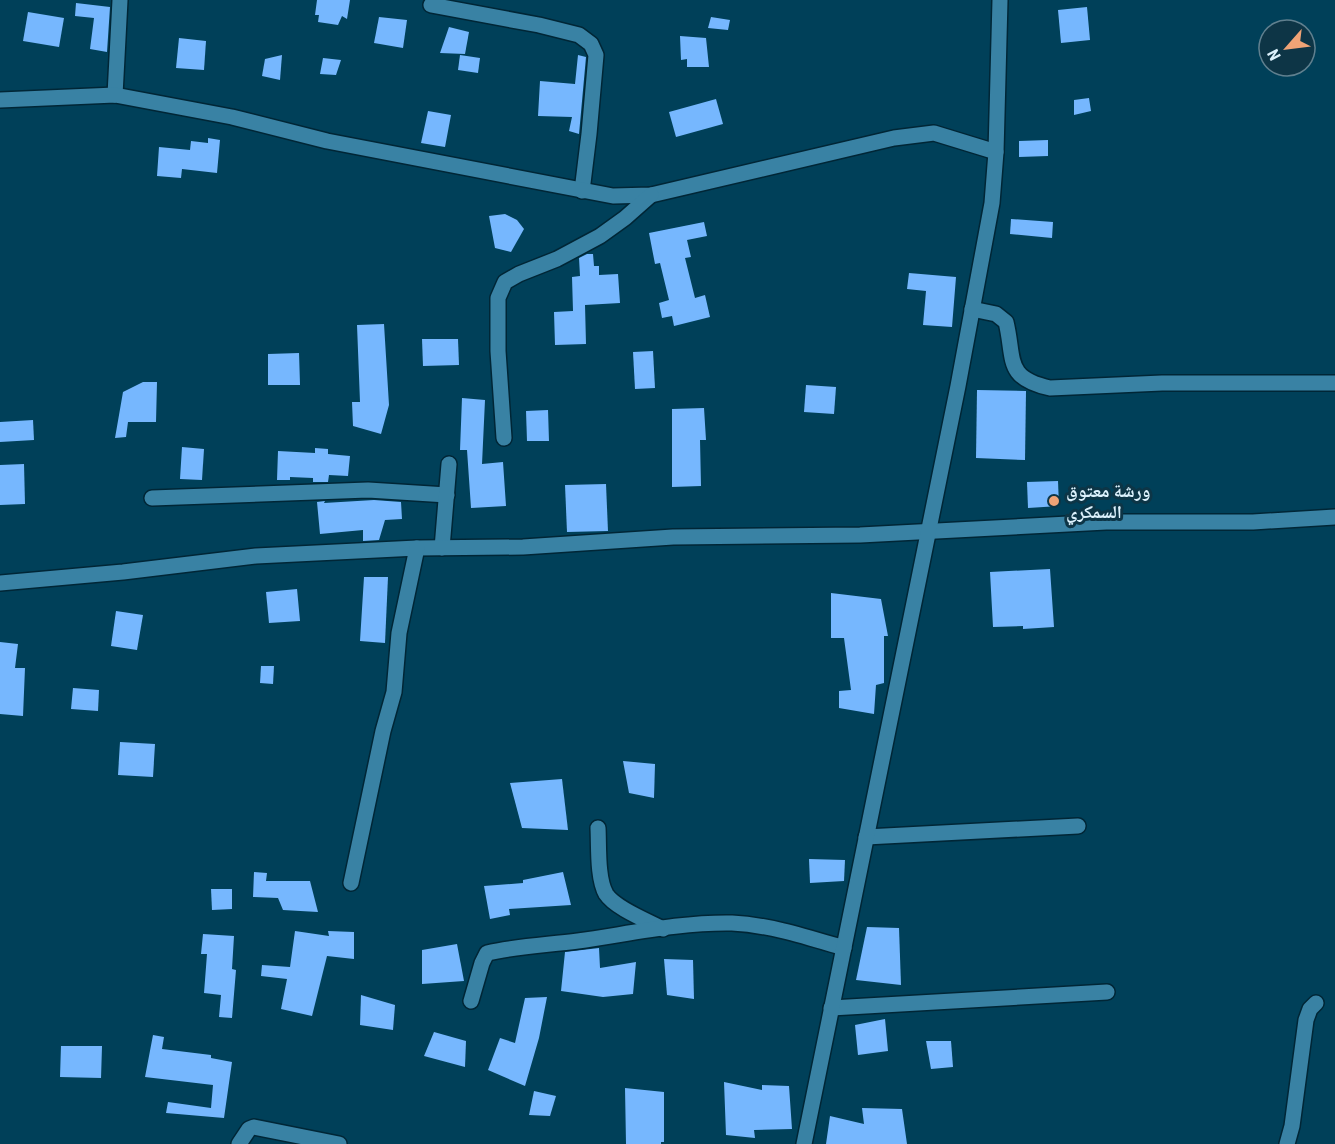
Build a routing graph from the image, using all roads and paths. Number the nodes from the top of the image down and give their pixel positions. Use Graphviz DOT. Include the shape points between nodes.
graph roads {
  1 [pos="120,0"];
  2 [pos="1000,0"];
  3 [pos="431,5"];
  4 [pos="115,95"];
  5 [pos="0,100"];
  6 [pos="996,152"];
  7 [pos="582,191"];
  8 [pos="651,195"];
  9 [pos="972,309"];
  10 [pos="1335,383"];
  11 [pos="504,438"];
  12 [pos="449,464"];
  13 [pos="447,495"];
  14 [pos="152,498"];
  15 [pos="1335,517"];
  16 [pos="928,532"];
  17 [pos="417,548"];
  18 [pos="442,548"];
  19 [pos="0,583"];
  20 [pos="1078,826"];
  21 [pos="598,828"];
  22 [pos="866,837"];
  23 [pos="351,883"];
  24 [pos="663,929"];
  25 [pos="844,948"];
  26 [pos="1107,992"];
  27 [pos="471,1001"];
  28 [pos="1316,1004"];
  29 [pos="831,1008"];
  30 [pos="239,1144"];
  31 [pos="339,1144"];
  32 [pos="804,1144"];
  33 [pos="1287,1144"];
  1 -- 4 [label="street"];
  2 -- 6 [label="street"];
  3 -- 7 [label="street" via="539,25 579,36 591,44 596,55"];
  4 -- 5 [label="street"];
  4 -- 7 [label="street"];
  6 -- 8 [label="street" via="934,133 894,138"];
  6 -- 9 [label="street" via="992,203"];
  7 -- 8 [label="street" via="613,196"];
  8 -- 11 [label="street" via="600,236 505,282 498,298"];
  9 -- 10 [label="street" via="996,314 1006,322 1016,370 1032,384 1050,388 1162,383"];
  9 -- 16 [label="street"];
  12 -- 13 [label="street"];
  13 -- 14 [label="street" via="368,490"];
  13 -- 18 [label="street"];
  15 -- 16 [label="street" via="1252,522 1106,522"];
  16 -- 18 [label="street" via="673,537"];
  16 -- 22 [label="street"];
  17 -- 18 [label="street"];
  17 -- 19 [label="street" via="256,556"];
  17 -- 23 [label="street" via="399,633 394,692"];
  20 -- 22 [label="street"];
  21 -- 24 [label="street" via="607,896"];
  22 -- 25 [label="street"];
  24 -- 25 [label="street" via="734,924 780,929"];
  24 -- 27 [label="street" via="487,953"];
  25 -- 29 [label="street"];
  26 -- 29 [label="street"];
  28 -- 33 [label="street" via="1306,1020"];
  29 -- 32 [label="street"];
  30 -- 31 [label="street" via="249,1128 254,1127"];
}
